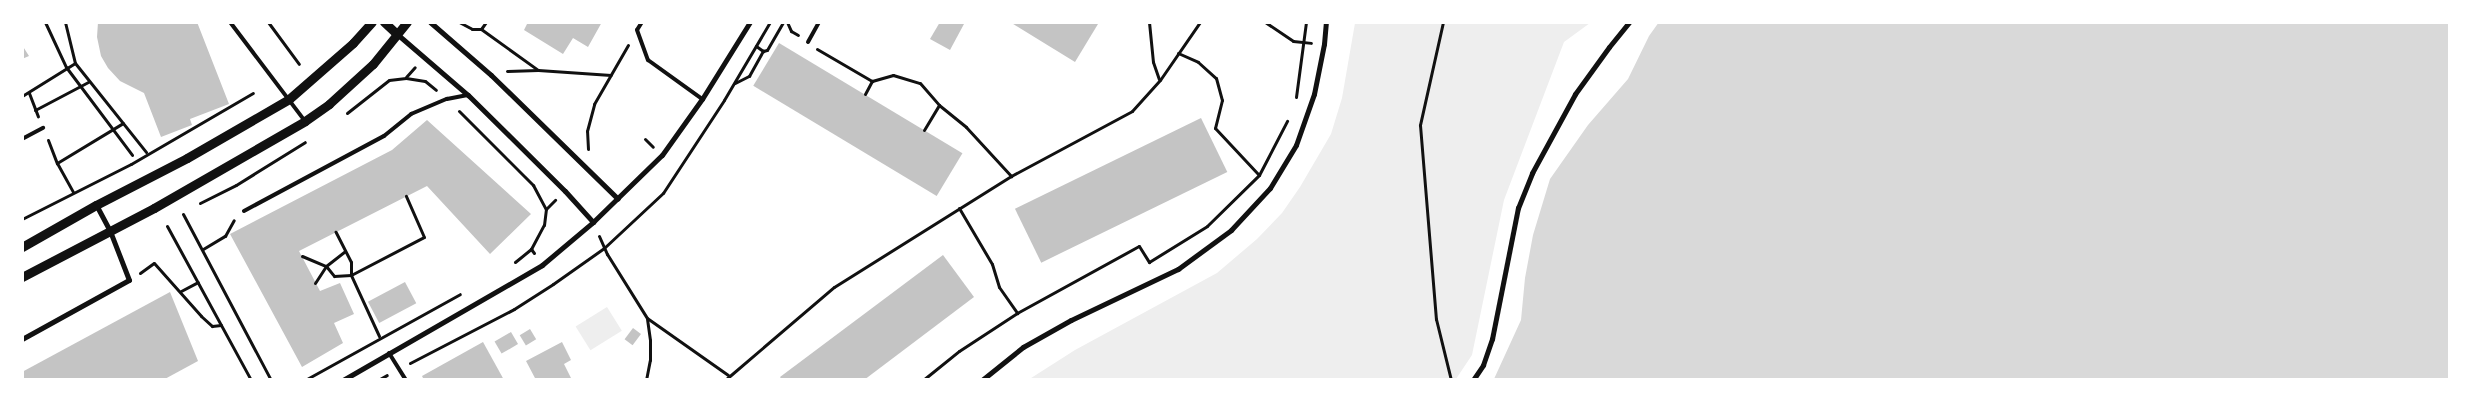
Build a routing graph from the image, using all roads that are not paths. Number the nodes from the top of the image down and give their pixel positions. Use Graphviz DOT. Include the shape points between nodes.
graph roads {
  1 [pos="372,22"];
  2 [pos="384,22"];
  3 [pos="407,22"];
  4 [pos="430,22"];
  5 [pos="642,22"];
  6 [pos="750,22"];
  7 [pos="819,22"];
  8 [pos="1326,22"];
  9 [pos="1629,22"];
  10 [pos="232,23"];
  11 [pos="397,34"];
  12 [pos="808,42"];
  13 [pos="468,95"];
  14 [pos="289,99"];
  15 [pos="702,99"];
  16 [pos="306,121"];
  17 [pos="42,128"];
  18 [pos="22,139"];
  19 [pos="618,199"];
  20 [pos="96,205"];
  21 [pos="244,211"];
  22 [pos="592,222"];
  23 [pos="110,231"];
  24 [pos="22,247"];
  25 [pos="22,277"];
  26 [pos="22,339"];
  27 [pos="389,353"];
  28 [pos="343,380"];
  29 [pos="406,380"];
  30 [pos="982,380"];
  31 [pos="1473,380"];
  1 -- 14 [label="street" via="353,44"];
  2 -- 11 [label="street"];
  3 -- 11 [label="street"];
  4 -- 19 [label="street" via="490,74"];
  5 -- 15 [label="lane" via="638,30 648,60"];
  6 -- 15 [label="street"];
  7 -- 12 [label="lane"];
  8 -- 30 [label="street" via="1314,94 1296,145 1270,188 1231,230 1178,269 1071,320 1023,347"];
  9 -- 31 [label="street" via="1575,94 1532,174 1518,208 1492,339 1483,365"];
  10 -- 14 [label="lane"];
  11 -- 13 [label="street"];
  11 -- 16 [label="street" via="373,64"];
  13 -- 21 [label="lane" via="447,99 411,114 384,136"];
  13 -- 22 [label="street"];
  14 -- 16 [label="lane"];
  14 -- 20 [label="street" via="187,158"];
  15 -- 19 [label="street" via="662,155"];
  16 -- 23 [label="street"];
  17 -- 18 [label="lane"];
  19 -- 22 [label="street"];
  20 -- 23 [label="street"];
  20 -- 24 [label="street"];
  22 -- 27 [label="street" via="542,265"];
  23 -- 25 [label="street"];
  23 -- 26 [label="street" via="129,280"];
  27 -- 28 [label="street"];
  27 -- 29 [label="lane"];
}
